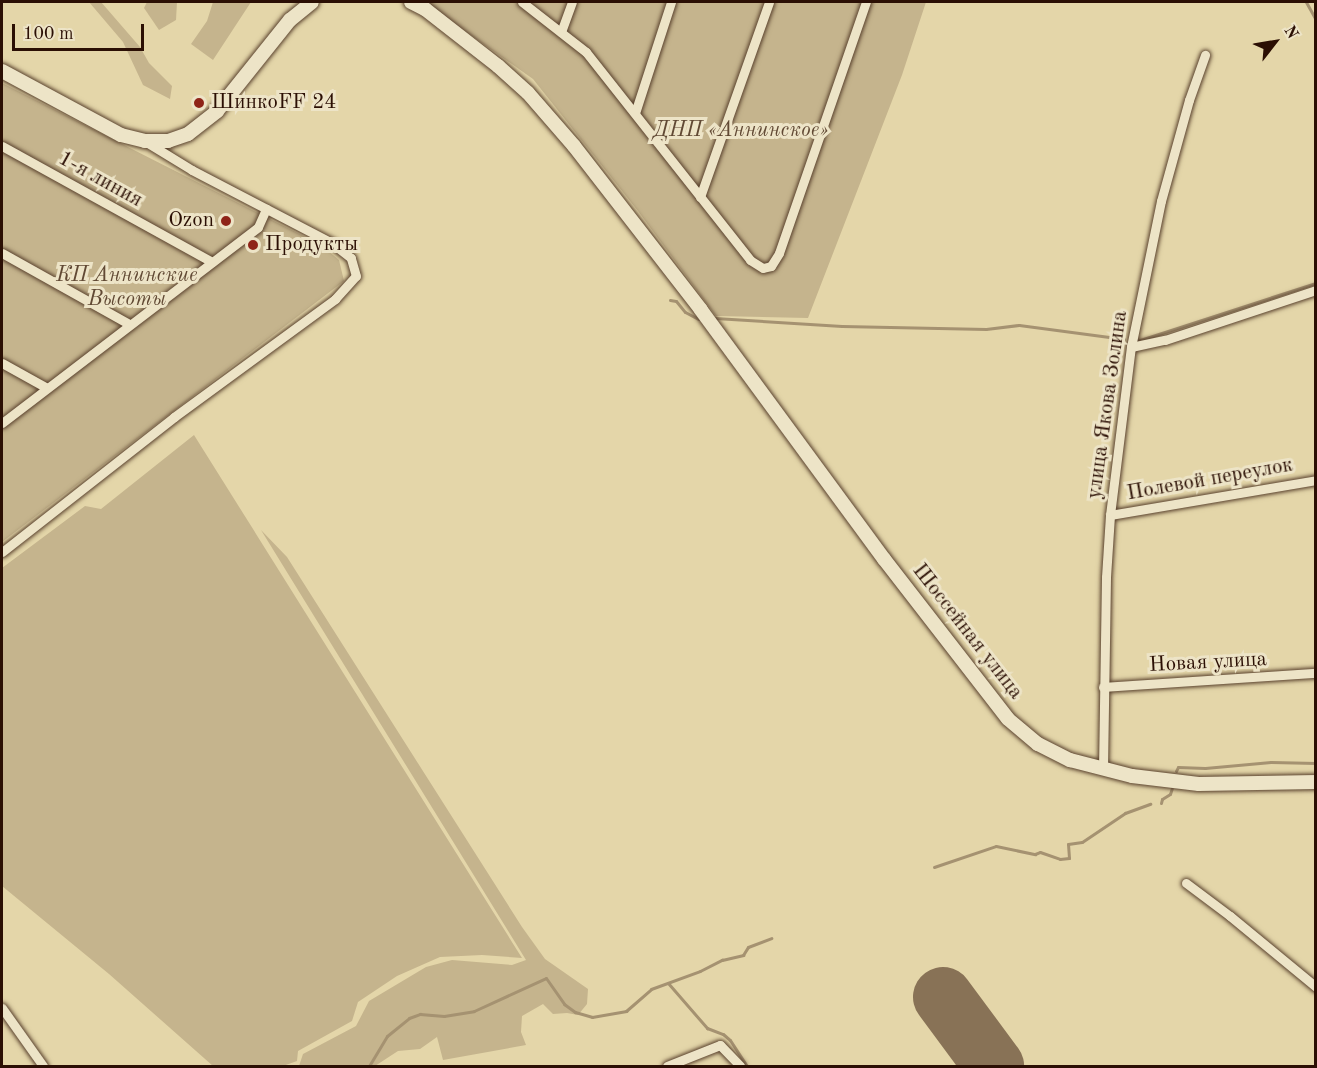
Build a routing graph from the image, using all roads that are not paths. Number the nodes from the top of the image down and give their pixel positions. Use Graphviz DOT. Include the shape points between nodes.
graph roads {
  1 [pos="312,2"];
  2 [pos="411,2"];
  3 [pos="522,2"];
  4 [pos="572,2"];
  5 [pos="671,2"];
  6 [pos="769,2"];
  7 [pos="866,2"];
  8 [pos="561,32"];
  9 [pos="1205,55"];
  10 [pos="2,71"];
  11 [pos="635,113"];
  12 [pos="145,141"];
  13 [pos="2,146"];
  14 [pos="699,197"];
  15 [pos="266,209"];
  16 [pos="2,254"];
  17 [pos="212,262"];
  18 [pos="1316,290"];
  19 [pos="129,324"];
  20 [pos="1131,347"];
  21 [pos="2,363"];
  22 [pos="47,388"];
  23 [pos="2,423"];
  24 [pos="1316,480"];
  25 [pos="1110,515"];
  26 [pos="2,552"];
  27 [pos="1316,674"];
  28 [pos="1103,687"];
  29 [pos="1103,769"];
  30 [pos="1316,782"];
  31 [pos="1186,883"];
  32 [pos="1316,987"];
  33 [pos="2,1008"];
  34 [pos="43,1066"];
  35 [pos="667,1066"];
  36 [pos="740,1066"];
  1 -- 12 [label="main road" via="290,20 204,124 168,141"];
  2 -- 29 [label="main road, Шоссейная улица" via="469,43 528,93 574,146 1008,719 1038,744 1070,760"];
  3 -- 8 [label="street"];
  4 -- 8 [label="street"];
  5 -- 11 [label="street"];
  6 -- 14 [label="street"];
  7 -- 14 [label="street" via="779,253 771,266 754,264"];
  8 -- 11 [label="street" via="586,52"];
  9 -- 20 [label="street, улица Якова Золина" via="1161,201"];
  10 -- 12 [label="main road" via="121,135"];
  11 -- 14 [label="street"];
  12 -- 15 [label="street"];
  13 -- 17 [label="street, 1-я линия"];
  15 -- 17 [label="street" via="258,227"];
  15 -- 26 [label="street" via="332,243 351,258 356,276 346,289"];
  16 -- 19 [label="street"];
  17 -- 19 [label="street"];
  18 -- 20 [label="street" via="1165,340"];
  19 -- 22 [label="street"];
  20 -- 25 [label="street, улица Якова Золина"];
  21 -- 22 [label="street"];
  22 -- 23 [label="street"];
  24 -- 25 [label="street, Полевой переулок"];
  25 -- 28 [label="street, улица Якова Золина"];
  27 -- 28 [label="street, Новая улица"];
  28 -- 29 [label="street, улица Якова Золина"];
  29 -- 30 [label="main road, Шоссейная улица" via="1199,784"];
  31 -- 32 [label="street"];
  33 -- 34 [label="street"];
  35 -- 36 [label="street" via="720,1045"];
}
